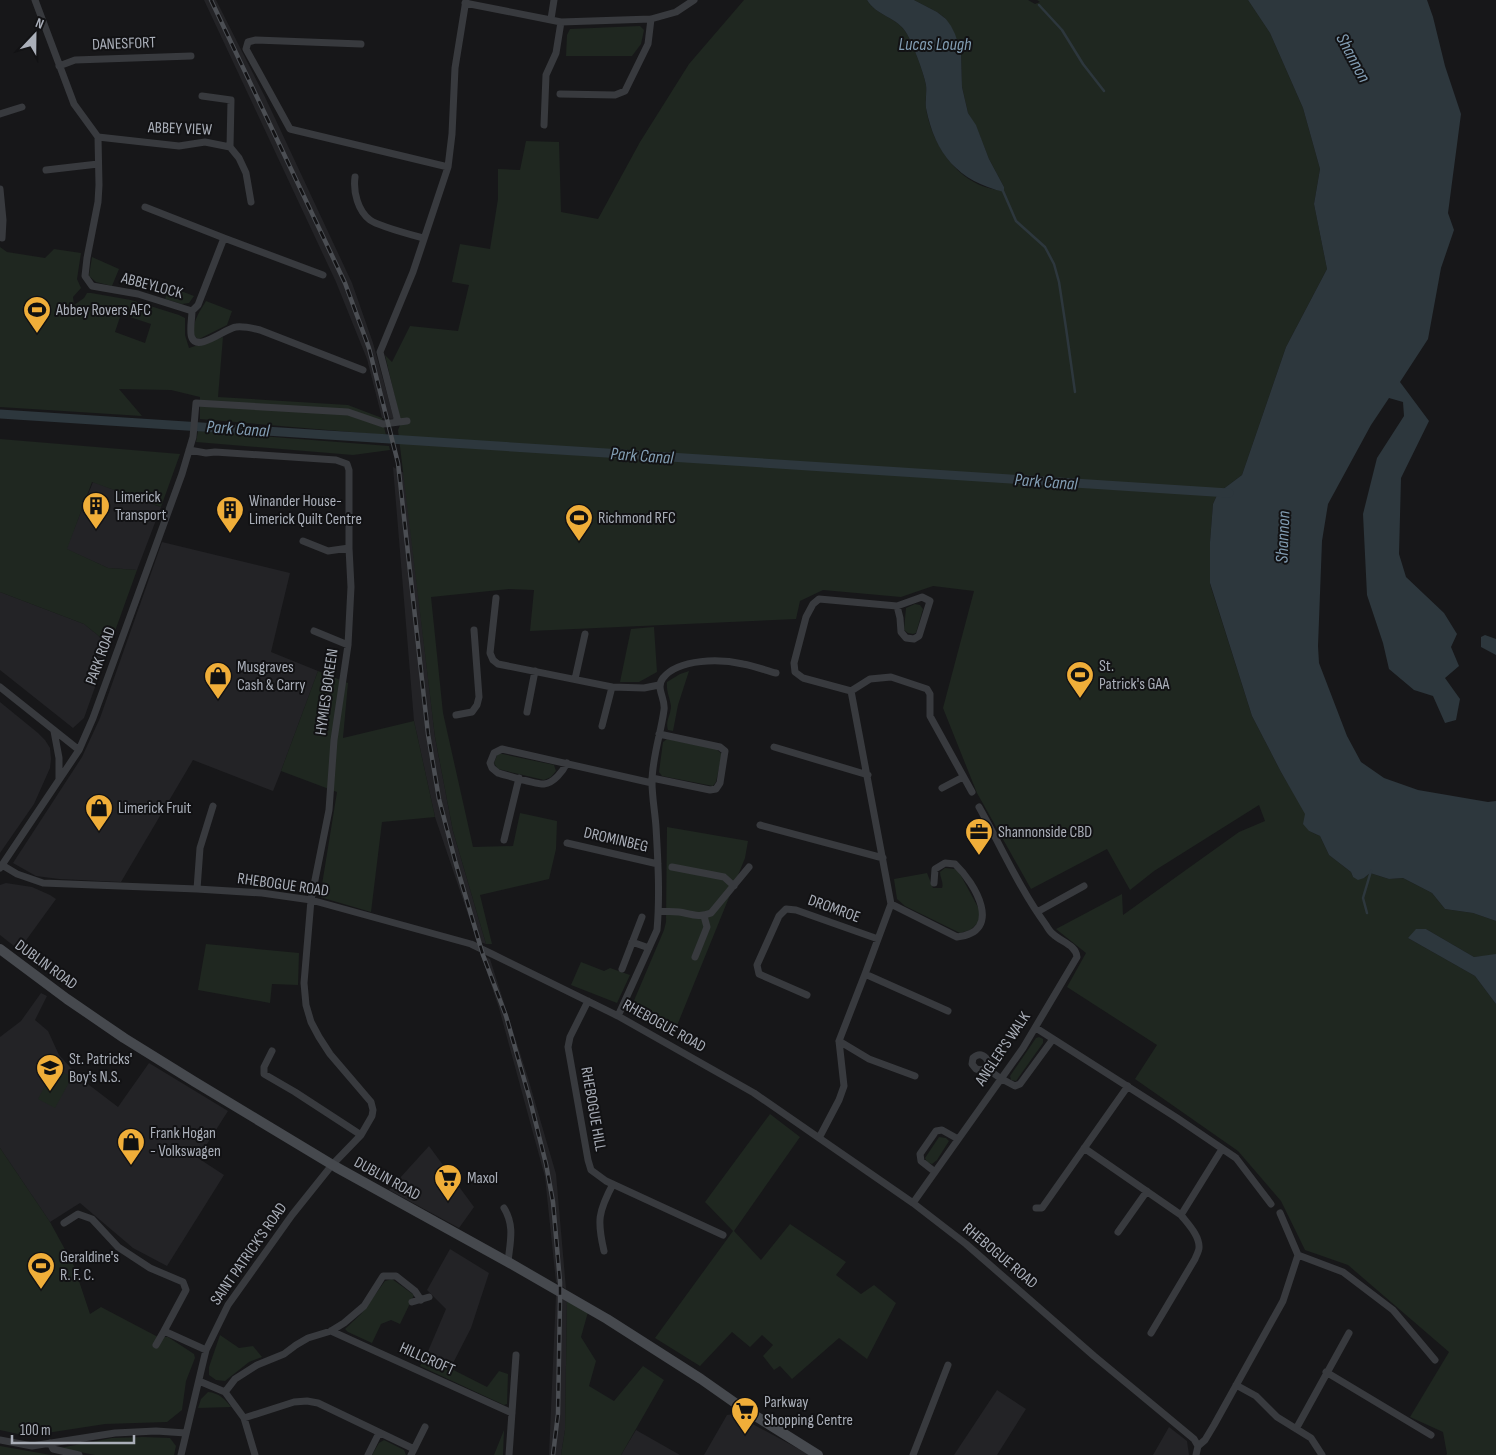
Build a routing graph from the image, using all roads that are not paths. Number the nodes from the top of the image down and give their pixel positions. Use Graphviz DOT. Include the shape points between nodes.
graph roads {
  1 [pos="36,0"];
  2 [pos="554,0"];
  3 [pos="694,0"];
  4 [pos="466,1"];
  5 [pos="551,19"];
  6 [pos="650,19"];
  7 [pos="562,22"];
  8 [pos="360,44"];
  9 [pos="191,56"];
  10 [pos="59,66"];
  11 [pos="560,94"];
  12 [pos="202,96"];
  13 [pos="22,107"];
  14 [pos="0,114"];
  15 [pos="544,125"];
  16 [pos="98,137"];
  17 [pos="230,147"];
  18 [pos="98,164"];
  19 [pos="448,167"];
  20 [pos="46,170"];
  21 [pos="355,177"];
  22 [pos="0,188"];
  23 [pos="251,202"];
  24 [pos="145,207"];
  25 [pos="2,238"];
  26 [pos="224,238"];
  27 [pos="423,238"];
  28 [pos="323,275"];
  29 [pos="192,311"];
  30 [pos="363,370"];
  31 [pos="407,421"];
  32 [pos="396,422"];
  33 [pos="189,450"];
  34 [pos="303,541"];
  35 [pos="349,548"];
  36 [pos="496,598"];
  37 [pos="897,606"];
  38 [pos="474,630"];
  39 [pos="314,632"];
  40 [pos="585,634"];
  41 [pos="348,645"];
  42 [pos="490,653"];
  43 [pos="476,654"];
  44 [pos="535,671"];
  45 [pos="776,673"];
  46 [pos="575,680"];
  47 [pos="659,685"];
  48 [pos="0,687"];
  49 [pos="612,687"];
  50 [pos="851,691"];
  51 [pos="526,712"];
  52 [pos="456,715"];
  53 [pos="602,726"];
  54 [pos="54,731"];
  55 [pos="659,734"];
  56 [pos="774,747"];
  57 [pos="79,750"];
  58 [pos="567,763"];
  59 [pos="868,775"];
  60 [pos="964,777"];
  61 [pos="519,778"];
  62 [pos="59,780"];
  63 [pos="652,780"];
  64 [pos="942,788"];
  65 [pos="972,792"];
  66 [pos="213,806"];
  67 [pos="979,807"];
  68 [pos="760,824"];
  69 [pos="504,840"];
  70 [pos="567,844"];
  71 [pos="883,858"];
  72 [pos="658,864"];
  73 [pos="1,867"];
  74 [pos="672,867"];
  75 [pos="749,868"];
  76 [pos="934,883"];
  77 [pos="734,886"];
  78 [pos="1084,886"];
  79 [pos="197,889"];
  80 [pos="311,900"];
  81 [pos="891,904"];
  82 [pos="658,911"];
  83 [pos="1037,912"];
  84 [pos="704,916"];
  85 [pos="642,917"];
  86 [pos="878,939"];
  87 [pos="632,942"];
  88 [pos="649,948"];
  89 [pos="0,949"];
  90 [pos="695,958"];
  91 [pos="622,969"];
  92 [pos="865,974"];
  93 [pos="807,995"];
  94 [pos="588,1001"];
  95 [pos="948,1011"];
  96 [pos="618,1016"];
  97 [pos="1036,1028"];
  98 [pos="1053,1039"];
  99 [pos="839,1041"];
  100 [pos="272,1051"];
  101 [pos="986,1068"];
  102 [pos="915,1076"];
  103 [pos="1000,1078"];
  104 [pos="1128,1086"];
  105 [pos="361,1135"];
  106 [pos="818,1138"];
  107 [pos="958,1139"];
  108 [pos="1084,1148"];
  109 [pos="1222,1149"];
  110 [pos="332,1164"];
  111 [pos="935,1172"];
  112 [pos="613,1184"];
  113 [pos="1147,1191"];
  114 [pos="913,1203"];
  115 [pos="1271,1204"];
  116 [pos="504,1208"];
  117 [pos="1036,1208"];
  118 [pos="1280,1213"];
  119 [pos="1181,1216"];
  120 [pos="64,1223"];
  121 [pos="1118,1232"];
  122 [pos="722,1234"];
  123 [pos="604,1251"];
  124 [pos="1298,1255"];
  125 [pos="508,1262"];
  126 [pos="430,1297"];
  127 [pos="421,1300"];
  128 [pos="412,1302"];
  129 [pos="164,1331"];
  130 [pos="331,1331"];
  131 [pos="1349,1333"];
  132 [pos="1151,1334"];
  133 [pos="156,1345"];
  134 [pos="206,1350"];
  135 [pos="516,1355"];
  136 [pos="1435,1360"];
  137 [pos="948,1365"];
  138 [pos="1326,1372"];
  139 [pos="199,1381"];
  140 [pos="1236,1385"];
  141 [pos="225,1392"];
  142 [pos="512,1413"];
  143 [pos="244,1418"];
  144 [pos="426,1426"];
  145 [pos="1296,1429"];
  146 [pos="186,1433"];
  147 [pos="379,1433"];
  148 [pos="1431,1435"];
  149 [pos="0,1440"];
  150 [pos="50,1444"];
  151 [pos="1198,1446"];
  152 [pos="412,1452"];
  153 [pos="69,1454"];
  154 [pos="80,1455"];
  155 [pos="181,1455"];
  156 [pos="255,1455"];
  157 [pos="368,1455"];
  158 [pos="509,1455"];
  159 [pos="818,1455"];
  160 [pos="913,1455"];
  161 [pos="1196,1455"];
  162 [pos="1322,1455"];
  1 -- 10 [label="street"];
  2 -- 5 [label="street"];
  3 -- 6 [label="street" via="676,12"];
  4 -- 5 [label="street"];
  4 -- 19 [label="street" via="455,68"];
  5 -- 7 [label="street"];
  6 -- 7 [label="street"];
  6 -- 11 [label="street" via="648,44 625,91 615,95"];
  7 -- 15 [label="street" via="556,53 546,75"];
  8 -- 19 [label="street" via="256,40 248,42 246,49 290,129"];
  9 -- 10 [label="street, DANESFORT" via="75,60"];
  10 -- 16 [label="street" via="74,104"];
  12 -- 17 [label="street" via="231,100"];
  13 -- 14 [label="street"];
  16 -- 17 [label="street, ABBEY VIEW" via="178,146 205,142"];
  16 -- 18 [label="street, ABBEYLOCK"];
  17 -- 23 [label="street, ABBEY VIEW" via="246,172"];
  18 -- 20 [label="street"];
  18 -- 29 [label="street, ABBEYLOCK" via="98,202 85,276 92,286 138,294"];
  19 -- 27 [label="street"];
  21 -- 27 [label="street" via="358,205 371,221"];
  22 -- 25 [label="street"];
  24 -- 26 [label="street"];
  26 -- 28 [label="street"];
  26 -- 29 [label="street, ABBEYLOCK" via="198,305"];
  27 -- 32 [label="street" via="413,272 380,352"];
  29 -- 30 [label="street" via="191,337 195,342 205,342 227,329 246,327"];
  31 -- 32 [label="street"];
  32 -- 33 [label="street, PARK ROAD" via="383,424 338,411 196,404 194,437"];
  33 -- 35 [label="street, HYMIES BOREEN" via="336,460 347,464"];
  33 -- 57 [label="street, PARK ROAD"];
  34 -- 35 [label="street" via="328,551"];
  35 -- 41 [label="street, HYMIES BOREEN" via="352,587"];
  36 -- 42 [label="street"];
  37 -- 37 [label="street" via="922,597 930,601 919,636 906,638 901,632"];
  37 -- 50 [label="street" via="819,599 813,604 806,617 794,663 795,672 803,678"];
  38 -- 43 [label="street"];
  39 -- 41 [label="street"];
  40 -- 46 [label="street"];
  41 -- 80 [label="street, HYMIES BOREEN" via="334,740 329,810"];
  42 -- 43 [label="street"];
  42 -- 44 [label="street" via="498,664"];
  43 -- 52 [label="street" via="477,705 472,712"];
  44 -- 46 [label="street"];
  44 -- 51 [label="street"];
  45 -- 47 [label="street" via="741,663 699,661 680,666 667,674"];
  46 -- 49 [label="street"];
  47 -- 49 [label="street"];
  47 -- 55 [label="street, DROMINBEG" via="665,709"];
  48 -- 54 [label="street"];
  49 -- 53 [label="street"];
  50 -- 59 [label="street"];
  50 -- 60 [label="street" via="870,679 891,677 926,689 930,694 930,716"];
  54 -- 57 [label="street"];
  54 -- 62 [label="street"];
  55 -- 63 [label="street, DROMINBEG"];
  55 -- 63 [label="street" via="720,747 725,751 720,783 716,789"];
  56 -- 59 [label="street"];
  57 -- 62 [label="street, PARK ROAD"];
  58 -- 61 [label="street" via="553,780 544,784"];
  58 -- 61 [label="street" via="502,749 494,753 490,763 492,768 498,773"];
  58 -- 63 [label="street"];
  59 -- 71 [label="street"];
  60 -- 64 [label="street"];
  60 -- 65 [label="street"];
  61 -- 69 [label="street"];
  62 -- 73 [label="street, PARK ROAD"];
  63 -- 72 [label="street, DROMINBEG"];
  66 -- 79 [label="street" via="200,848"];
  67 -- 83 [label="street, ANGLER'S WALK"];
  68 -- 71 [label="street"];
  70 -- 72 [label="street, DROMINBEG"];
  71 -- 81 [label="street"];
  72 -- 82 [label="street, DROMINBEG"];
  73 -- 79 [label="street, RHEBOGUE ROAD" via="43,883"];
  74 -- 77 [label="street" via="724,877"];
  75 -- 77 [label="street"];
  76 -- 81 [label="street" via="934,869 945,863 955,864 962,870 982,905 981,923 975,933 957,937"];
  77 -- 84 [label="street" via="711,913"];
  78 -- 83 [label="street"];
  79 -- 80 [label="street, RHEBOGUE ROAD"];
  80 -- 94 [label="street, RHEBOGUE ROAD" via="471,944"];
  80 -- 105 [label="street, HYMIES BOREEN" via="304,983 306,1005 322,1042 370,1102 372,1116"];
  81 -- 86 [label="street, DROMROE"];
  82 -- 84 [label="street"];
  82 -- 88 [label="street, DROMINBEG" via="657,930"];
  83 -- 97 [label="street, ANGLER'S WALK" via="1053,934 1071,946 1077,957"];
  84 -- 90 [label="street" via="707,927"];
  85 -- 87 [label="street"];
  86 -- 92 [label="street, DROMROE"];
  86 -- 93 [label="street, DROMROE" via="786,909 779,916 756,965 759,974"];
  87 -- 88 [label="street"];
  87 -- 91 [label="street"];
  88 -- 96 [label="street, DROMINBEG"];
  89 -- 110 [label="main road, DUBLIN ROAD" via="124,1038"];
  92 -- 95 [label="street"];
  92 -- 99 [label="street, DROMROE"];
  94 -- 96 [label="street, RHEBOGUE ROAD"];
  94 -- 112 [label="street, RHEBOGUE HILL" via="568,1047 591,1170"];
  96 -- 106 [label="street, RHEBOGUE ROAD" via="754,1093"];
  97 -- 98 [label="street"];
  97 -- 103 [label="street, ANGLER'S WALK"];
  98 -- 103 [label="street" via="1020,1084 1015,1086"];
  98 -- 104 [label="street"];
  99 -- 102 [label="street" via="869,1059"];
  99 -- 106 [label="street, DROMROE" via="844,1086"];
  100 -- 105 [label="street" via="264,1074"];
  101 -- 103 [label="street"];
  103 -- 107 [label="street, ANGLER'S WALK"];
  104 -- 108 [label="street"];
  104 -- 109 [label="street"];
  105 -- 110 [label="street, SAINT PATRICK'S ROAD"];
  106 -- 114 [label="street, RHEBOGUE ROAD"];
  107 -- 111 [label="street, ANGLER'S WALK"];
  107 -- 111 [label="street" via="942,1130 936,1132 920,1154 921,1161"];
  108 -- 113 [label="street"];
  108 -- 117 [label="street" via="1042,1208"];
  109 -- 115 [label="street" via="1236,1158"];
  109 -- 119 [label="street"];
  110 -- 125 [label="main road, DUBLIN ROAD"];
  110 -- 134 [label="street, SAINT PATRICK'S ROAD" via="228,1305"];
  111 -- 114 [label="street, ANGLER'S WALK"];
  112 -- 122 [label="street, RHEBOGUE HILL"];
  112 -- 123 [label="street" via="600,1210"];
  113 -- 119 [label="street"];
  113 -- 121 [label="street"];
  114 -- 151 [label="street, RHEBOGUE ROAD" via="966,1244 1194,1439"];
  116 -- 125 [label="street" via="512,1227"];
  118 -- 124 [label="street"];
  119 -- 132 [label="street" via="1196,1235 1199,1247"];
  120 -- 129 [label="street" via="78,1214 92,1219 118,1247 150,1268 183,1282 186,1290"];
  124 -- 136 [label="street" via="1350,1277 1393,1310"];
  124 -- 140 [label="street" via="1283,1301"];
  125 -- 159 [label="main road, DUBLIN ROAD" via="619,1327"];
  126 -- 127 [label="street"];
  127 -- 128 [label="street"];
  127 -- 130 [label="street" via="396,1276 383,1276 364,1306"];
  129 -- 133 [label="street"];
  129 -- 134 [label="street"];
  130 -- 141 [label="street" via="308,1338 284,1354 257,1365 235,1379"];
  130 -- 142 [label="street, HILLCROFT"];
  131 -- 138 [label="street"];
  134 -- 139 [label="street, SAINT PATRICK'S ROAD"];
  135 -- 142 [label="street"];
  137 -- 160 [label="street"];
  138 -- 145 [label="street"];
  138 -- 148 [label="street"];
  139 -- 141 [label="street"];
  139 -- 146 [label="street, SAINT PATRICK'S ROAD"];
  140 -- 145 [label="street" via="1256,1396 1276,1417"];
  140 -- 151 [label="street" via="1205,1440"];
  141 -- 143 [label="street"];
  142 -- 158 [label="street"];
  143 -- 147 [label="street" via="307,1401 318,1403"];
  143 -- 156 [label="street"];
  144 -- 152 [label="street"];
  145 -- 162 [label="street" via="1311,1438"];
  146 -- 150 [label="street" via="115,1433"];
  146 -- 155 [label="street, SAINT PATRICK'S ROAD"];
  147 -- 152 [label="street"];
  147 -- 157 [label="street"];
  149 -- 150 [label="street" via="32,1446"];
  150 -- 153 [label="street" via="53,1449"];
  151 -- 161 [label="street"];
  153 -- 154 [label="street"];
}
